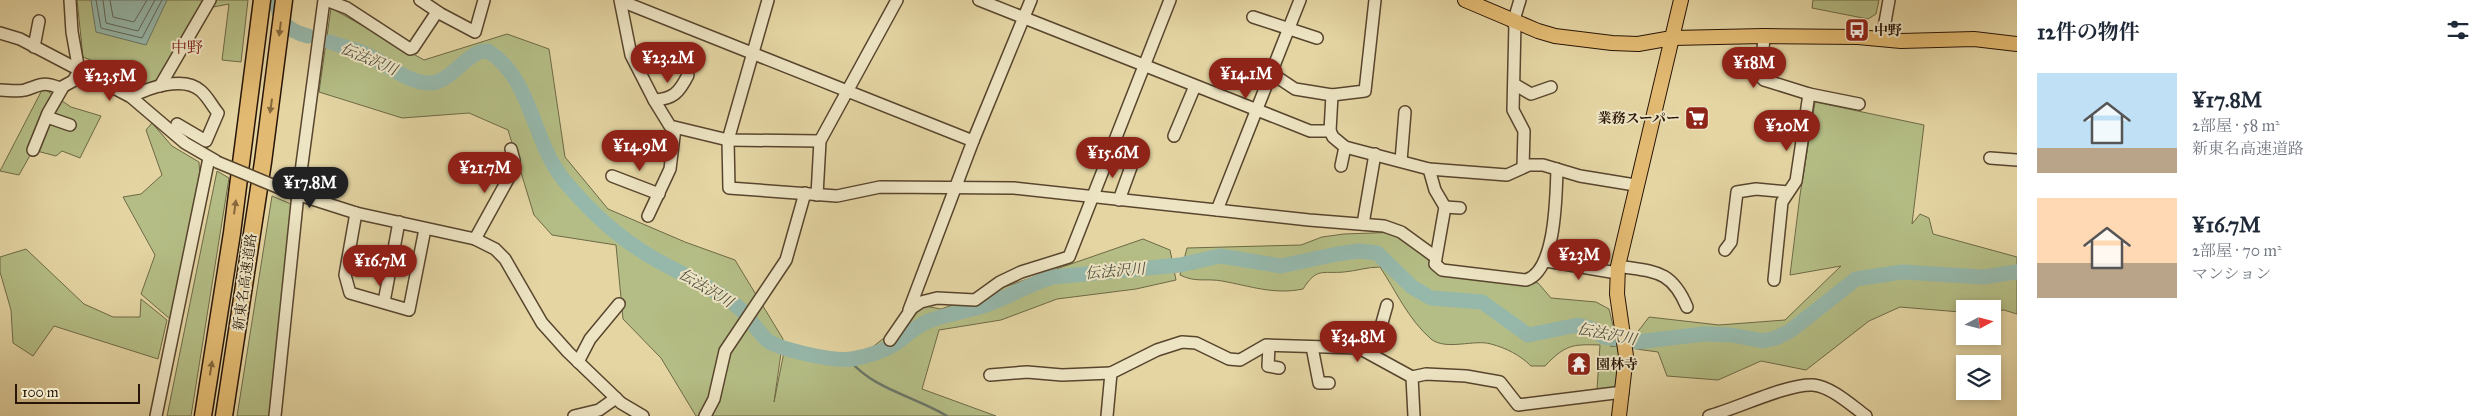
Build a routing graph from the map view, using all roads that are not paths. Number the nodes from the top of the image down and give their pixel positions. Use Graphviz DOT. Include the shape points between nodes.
graph roads {
  1 [pos="70,0"];
  2 [pos="210,0"];
  3 [pos="262,0"];
  4 [pos="284,0"];
  5 [pos="325,0"];
  6 [pos="420,0"];
  7 [pos="484,0"];
  8 [pos="768,0"];
  9 [pos="897,0"];
  10 [pos="979,0"];
  11 [pos="1031,0"];
  12 [pos="1170,0"];
  13 [pos="1300,0"];
  14 [pos="1376,0"];
  15 [pos="1465,0"];
  16 [pos="1520,0"];
  17 [pos="1681,0"];
  18 [pos="1889,0"];
  19 [pos="620,1"];
  20 [pos="349,4"];
  21 [pos="437,12"];
  22 [pos="1253,17"];
  23 [pos="1024,18"];
  24 [pos="39,21"];
  25 [pos="1514,23"];
  26 [pos="1288,30"];
  27 [pos="0,33"];
  28 [pos="1764,36"];
  29 [pos="1317,38"];
  30 [pos="1672,38"];
  31 [pos="1882,39"];
  32 [pos="2017,44"];
  33 [pos="34,47"];
  34 [pos="753,53"];
  35 [pos="1144,66"];
  36 [pos="79,71"];
  37 [pos="1271,73"];
  38 [pos="688,75"];
  39 [pos="1514,84"];
  40 [pos="160,86"];
  41 [pos="1195,86"];
  42 [pos="63,87"];
  43 [pos="1551,87"];
  44 [pos="0,90"];
  45 [pos="846,90"];
  46 [pos="1810,94"];
  47 [pos="1332,95"];
  48 [pos="131,97"];
  49 [pos="654,100"];
  50 [pos="1859,104"];
  51 [pos="1256,110"];
  52 [pos="1405,112"];
  53 [pos="47,117"];
  54 [pos="177,124"];
  55 [pos="70,126"];
  56 [pos="675,128"];
  57 [pos="1330,131"];
  58 [pos="1174,136"];
  59 [pos="728,140"];
  60 [pos="820,141"];
  61 [pos="973,141"];
  62 [pos="1345,147"];
  63 [pos="511,149"];
  64 [pos="33,150"];
  65 [pos="1375,154"];
  66 [pos="1990,158"];
  67 [pos="213,160"];
  68 [pos="2017,160"];
  69 [pos="1401,161"];
  70 [pos="1341,166"];
  71 [pos="1131,167"];
  72 [pos="1523,167"];
  73 [pos="1557,168"];
  74 [pos="1429,169"];
  75 [pos="612,176"];
  76 [pos="1636,185"];
  77 [pos="957,187"];
  78 [pos="293,192"];
  79 [pos="1788,192"];
  80 [pos="659,194"];
  81 [pos="811,194"];
  82 [pos="1092,197"];
  83 [pos="1119,200"];
  84 [pos="1445,207"];
  85 [pos="1460,208"];
  86 [pos="1217,210"];
  87 [pos="356,213"];
  88 [pos="648,216"];
  89 [pos="399,222"];
  90 [pos="1363,224"];
  91 [pos="425,229"];
  92 [pos="475,239"];
  93 [pos="1725,250"];
  94 [pos="1434,256"];
  95 [pos="1546,261"];
  96 [pos="1617,270"];
  97 [pos="1774,280"];
  98 [pos="384,302"];
  99 [pos="619,304"];
  100 [pos="1387,305"];
  101 [pos="1687,307"];
  102 [pos="908,314"];
  103 [pos="890,340"];
  104 [pos="1269,346"];
  105 [pos="1312,347"];
  106 [pos="1373,355"];
  107 [pos="578,362"];
  108 [pos="1279,368"];
  109 [pos="1111,373"];
  110 [pos="990,375"];
  111 [pos="1412,377"];
  112 [pos="1329,383"];
  113 [pos="1623,392"];
  114 [pos="616,398"];
  115 [pos="1524,404"];
  116 [pos="1717,415"];
  117 [pos="156,416"];
  118 [pos="203,416"];
  119 [pos="224,416"];
  120 [pos="275,416"];
  121 [pos="574,416"];
  122 [pos="643,416"];
  123 [pos="705,416"];
  124 [pos="1107,416"];
  125 [pos="1414,416"];
  126 [pos="1522,416"];
  127 [pos="1620,416"];
  128 [pos="1866,416"];
  1 -- 36 [label="street"];
  2 -- 40 [label="street"];
  118 -- 3 [label="highway, 新東名高速道路, one-way" via="232,233"];
  4 -- 119 [label="highway, 新東名高速道路, one-way"];
  5 -- 20 [label="street"];
  5 -- 78 [label="street"];
  6 -- 21 [label="street"];
  7 -- 21 [label="street" via="475,32"];
  8 -- 34 [label="street"];
  9 -- 45 [label="street"];
  10 -- 23 [label="street"];
  11 -- 23 [label="street"];
  12 -- 35 [label="street"];
  13 -- 26 [label="street"];
  14 -- 47 [label="street" via="1365,91"];
  15 -- 25 [label="main road"];
  16 -- 25 [label="street"];
  17 -- 30 [label="main road"];
  18 -- 31 [label="street"];
  19 -- 34 [label="street"];
  19 -- 49 [label="street" via="631,55"];
  20 -- 21 [label="street" via="410,49 414,48"];
  22 -- 26 [label="street"];
  23 -- 35 [label="street"];
  23 -- 61 [label="street"];
  24 -- 33 [label="street"];
  25 -- 30 [label="main road" via="1554,36 1612,44 1638,44"];
  25 -- 39 [label="street"];
  26 -- 29 [label="street"];
  26 -- 37 [label="street"];
  27 -- 33 [label="street"];
  28 -- 30 [label="main road"];
  28 -- 31 [label="main road"];
  28 -- 46 [label="street" via="1761,77"];
  30 -- 76 [label="main road"];
  31 -- 32 [label="main road" via="1974,38"];
  33 -- 36 [label="street"];
  34 -- 45 [label="street"];
  34 -- 59 [label="street"];
  35 -- 41 [label="street"];
  35 -- 82 [label="street"];
  36 -- 42 [label="street" via="74,81"];
  36 -- 48 [label="street"];
  37 -- 47 [label="street" via="1295,89"];
  37 -- 51 [label="street"];
  38 -- 49 [label="street" via="674,96"];
  39 -- 43 [label="street" via="1531,94"];
  39 -- 72 [label="street" via="1513,110 1524,131"];
  40 -- 48 [label="street"];
  40 -- 54 [label="street" via="185,84 200,90 218,113 206,141"];
  41 -- 51 [label="street"];
  41 -- 58 [label="street"];
  42 -- 44 [label="street" via="48,83 36,84 24,91"];
  42 -- 53 [label="street"];
  45 -- 60 [label="street"];
  45 -- 61 [label="street"];
  46 -- 50 [label="street"];
  46 -- 79 [label="street" via="1796,181"];
  47 -- 57 [label="street"];
  48 -- 67 [label="street" via="166,129"];
  49 -- 56 [label="street" via="664,119"];
  51 -- 57 [label="street" via="1310,130"];
  51 -- 86 [label="street"];
  52 -- 69 [label="street"];
  53 -- 55 [label="street"];
  53 -- 64 [label="street"];
  56 -- 59 [label="street"];
  56 -- 80 [label="street" via="670,169"];
  57 -- 62 [label="street"];
  59 -- 60 [label="street"];
  59 -- 81 [label="street" via="729,188"];
  60 -- 81 [label="street"];
  61 -- 77 [label="street"];
  62 -- 65 [label="street"];
  62 -- 70 [label="street"];
  63 -- 92 [label="street" via="514,160 512,172"];
  65 -- 69 [label="street"];
  65 -- 90 [label="street"];
  66 -- 68 [label="street"];
  67 -- 78 [label="street, bridge"];
  67 -- 117 [label="street"];
  69 -- 74 [label="street"];
  71 -- 83 [label="street"];
  72 -- 73 [label="street" via="1543,165"];
  72 -- 74 [label="street" via="1507,175"];
  73 -- 76 [label="street" via="1580,176"];
  73 -- 95 [label="street" via="1556,208"];
  74 -- 84 [label="street" via="1435,190"];
  75 -- 80 [label="street"];
  76 -- 96 [label="main road"];
  77 -- 81 [label="street" via="880,186 837,196"];
  77 -- 82 [label="street" via="1014,188"];
  77 -- 102 [label="street"];
  78 -- 87 [label="street"];
  78 -- 120 [label="street"];
  79 -- 93 [label="street" via="1756,189 1737,192 1731,242"];
  79 -- 97 [label="street" via="1782,202"];
  80 -- 88 [label="street"];
  81 -- 123 [label="street" via="786,260 730,343 720,366 714,399"];
  82 -- 83 [label="street"];
  82 -- 102 [label="street" via="1069,257 1020,272 975,300 937,298 922,302"];
  83 -- 86 [label="street"];
  84 -- 85 [label="street"];
  84 -- 94 [label="street"];
  86 -- 90 [label="street"];
  87 -- 89 [label="street"];
  87 -- 98 [label="street" via="345,275 350,293"];
  89 -- 91 [label="street"];
  89 -- 98 [label="street"];
  90 -- 94 [label="street" via="1401,232"];
  91 -- 92 [label="street"];
  91 -- 98 [label="street" via="409,310"];
  92 -- 107 [label="street" via="496,249 505,259 542,323"];
  94 -- 95 [label="street" via="1435,264 1442,270 1526,280 1534,278"];
  95 -- 96 [label="street"];
  96 -- 101 [label="street" via="1653,272 1670,279"];
  96 -- 113 [label="main road" via="1626,369"];
  99 -- 107 [label="street" via="590,339"];
  100 -- 106 [label="street"];
  102 -- 103 [label="street"];
  104 -- 105 [label="street"];
  104 -- 108 [label="street" via="1268,366"];
  104 -- 109 [label="street" via="1257,349 1240,360 1229,359 1196,342 1182,342 1157,350"];
  105 -- 106 [label="street" via="1359,348"];
  105 -- 112 [label="street" via="1318,383"];
  106 -- 111 [label="street"];
  107 -- 114 [label="street"];
  109 -- 110 [label="street"];
  109 -- 124 [label="street"];
  111 -- 115 [label="street" via="1426,374 1466,376 1500,382 1518,405"];
  111 -- 125 [label="street"];
  113 -- 115 [label="street"];
  113 -- 127 [label="main road"];
  114 -- 121 [label="street" via="598,410"];
  114 -- 122 [label="street"];
  115 -- 126 [label="street"];
  116 -- 128 [label="street" via="1798,386 1814,385 1831,391"];
}
